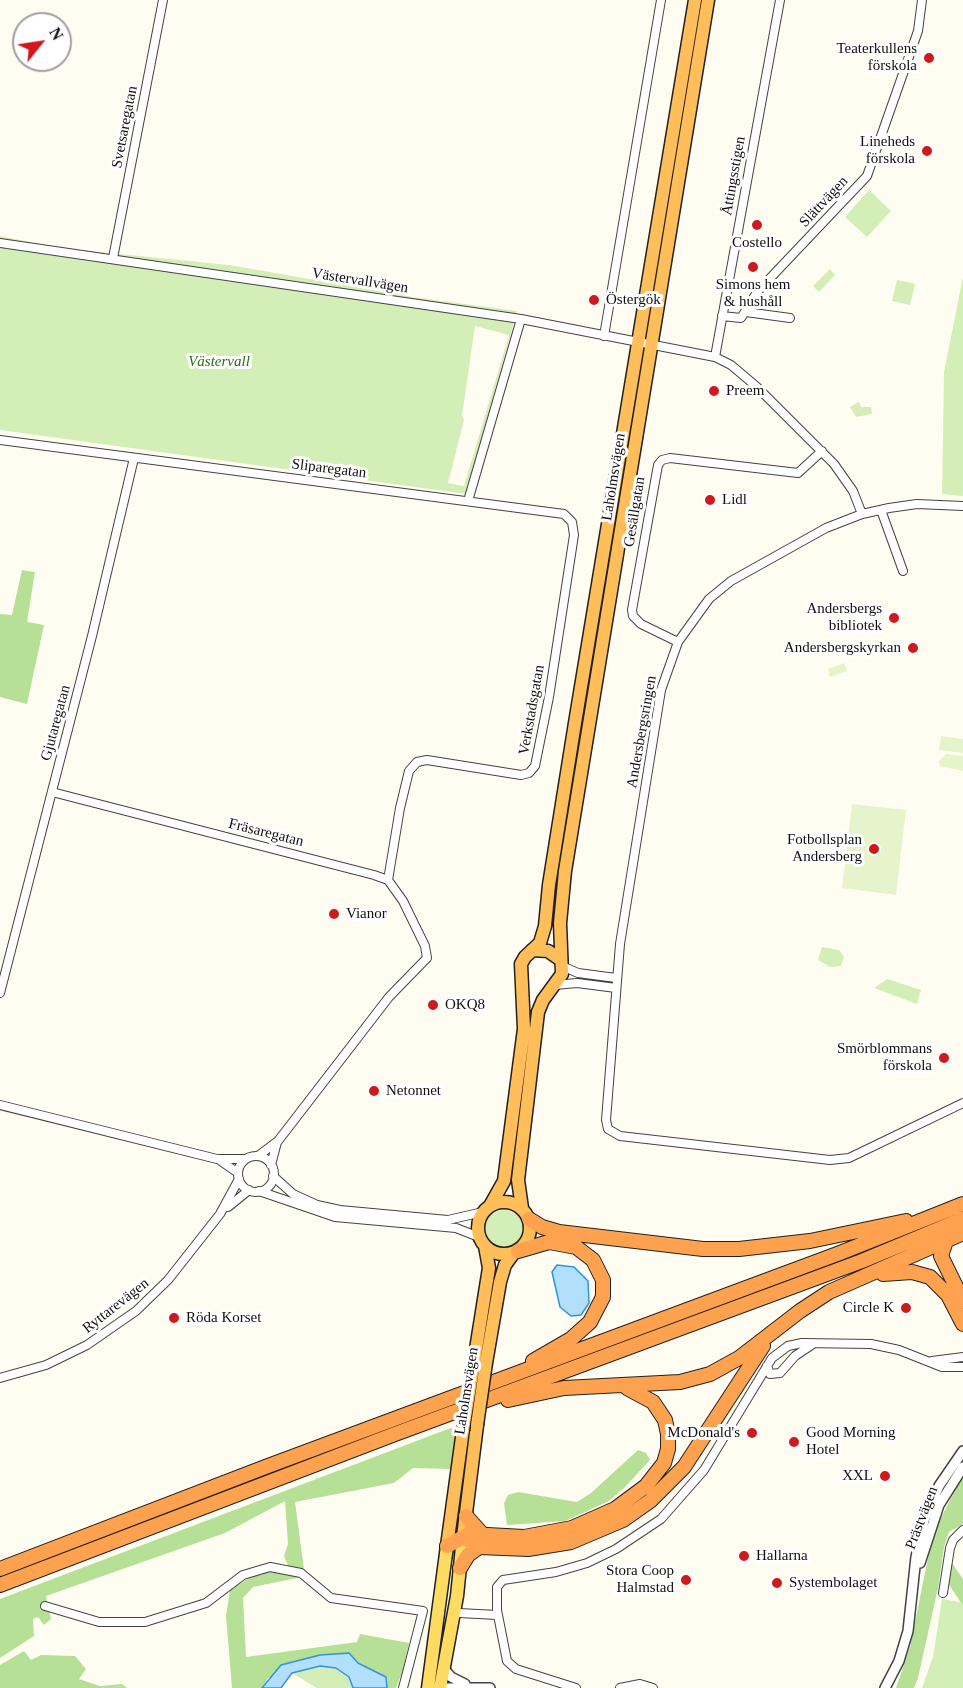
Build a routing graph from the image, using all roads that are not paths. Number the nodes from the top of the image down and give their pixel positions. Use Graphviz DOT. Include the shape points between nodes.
graph roads {
  1 [pos="163,0"];
  2 [pos="661,0"];
  3 [pos="695,0"];
  4 [pos="708,0"];
  5 [pos="780,0"];
  6 [pos="922,0"];
  7 [pos="0,243"];
  8 [pos="113,258"];
  9 [pos="746,312"];
  10 [pos="722,316"];
  11 [pos="790,318"];
  12 [pos="521,319"];
  13 [pos="604,336"];
  14 [pos="638,343"];
  15 [pos="652,346"];
  16 [pos="715,357"];
  17 [pos="0,440"];
  18 [pos="822,451"];
  19 [pos="134,458"];
  20 [pos="468,501"];
  21 [pos="963,506"];
  22 [pos="880,510"];
  23 [pos="862,514"];
  24 [pos="903,571"];
  25 [pos="678,642"];
  26 [pos="52,792"];
  27 [pos="388,880"];
  28 [pos="532,950"];
  29 [pos="562,963"];
  30 [pos="616,978"];
  31 [pos="555,985"];
  32 [pos="616,988"];
  33 [pos="0,993"];
  34 [pos="963,1103"];
  35 [pos="0,1105"];
  36 [pos="278,1141"];
  37 [pos="258,1156"];
  38 [pos="217,1159"];
  39 [pos="246,1159"];
  40 [pos="271,1165"];
  41 [pos="238,1176"];
  42 [pos="273,1176"];
  43 [pos="249,1190"];
  44 [pos="260,1191"];
  45 [pos="963,1204"];
  46 [pos="487,1209"];
  47 [pos="943,1213"];
  48 [pos="220,1214"];
  49 [pos="525,1214"];
  50 [pos="963,1219"];
  51 [pos="963,1233"];
  52 [pos="946,1241"];
  53 [pos="482,1242"];
  54 [pos="516,1252"];
  55 [pos="866,1277"];
  56 [pos="963,1301"];
  57 [pos="963,1324"];
  58 [pos="773,1333"];
  59 [pos="814,1343"];
  60 [pos="963,1357"];
  61 [pos="928,1361"];
  62 [pos="767,1366"];
  63 [pos="963,1367"];
  64 [pos="0,1378"];
  65 [pos="492,1384"];
  66 [pos="622,1386"];
  67 [pos="395,1434"];
  68 [pos="963,1451"];
  69 [pos="963,1467"];
  70 [pos="466,1516"];
  71 [pos="450,1521"];
  72 [pos="963,1530"];
  73 [pos="463,1537"];
  74 [pos="481,1541"];
  75 [pos="447,1546"];
  76 [pos="460,1568"];
  77 [pos="0,1569"];
  78 [pos="915,1583"];
  79 [pos="0,1585"];
  80 [pos="943,1593"];
  81 [pos="45,1606"];
  82 [pos="434,1609"];
  83 [pos="423,1611"];
  84 [pos="459,1613"];
  85 [pos="497,1615"];
  86 [pos="430,1664"];
  87 [pos="444,1669"];
  88 [pos="636,1686"];
  89 [pos="476,1687"];
  90 [pos="403,1688"];
  91 [pos="428,1688"];
  92 [pos="441,1688"];
  93 [pos="490,1688"];
  94 [pos="576,1688"];
  95 [pos="622,1688"];
  96 [pos="653,1688"];
  97 [pos="885,1688"];
  1 -- 8 [label="street, Svetsaregatan"];
  2 -- 13 [label="street"];
  3 -- 14 [label="highway, Laholmsvägen"];
  4 -- 15 [label="highway, Laholmsvägen"];
  5 -- 10 [label="street, Åttingsstigen"];
  6 -- 9 [label="street, Slättvägen" via="918,31 867,176 757,292"];
  7 -- 8 [label="street, Västervallvägen"];
  8 -- 12 [label="street, Västervallvägen"];
  9 -- 10 [label="street" via="741,318"];
  9 -- 11 [label="street"];
  10 -- 16 [label="street, Åttingsstigen"];
  12 -- 13 [label="street, Västervallvägen"];
  12 -- 20 [label="street"];
  13 -- 14 [label="street, Västervallvägen"];
  14 -- 15 [label="street, Västervallvägen"];
  14 -- 28 [label="highway, Laholmsvägen" via="549,885 546,926 543,938"];
  15 -- 16 [label="street, Västervallvägen"];
  15 -- 29 [label="highway, Laholmsvägen" via="565,872"];
  16 -- 18 [label="street" via="741,373"];
  17 -- 19 [label="street, Sliparegatan"];
  18 -- 23 [label="street" via="846,480"];
  18 -- 25 [label="street, Gesällgatan" via="798,473 670,458 658,465 632,610 641,624"];
  19 -- 20 [label="street, Sliparegatan"];
  19 -- 26 [label="street, Gjutaregatan"];
  20 -- 27 [label="street, Verkstadsgatan" via="564,514 572,522 574,535 538,759 533,770 521,775 427,760 417,762 409,771"];
  21 -- 22 [label="street, Andersbergsringen" via="917,504"];
  22 -- 23 [label="street, Andersbergsringen"];
  22 -- 24 [label="street"];
  23 -- 25 [label="street, Andersbergsringen" via="822,530 731,581 710,599"];
  25 -- 30 [label="street, Andersbergsringen" via="661,690"];
  26 -- 27 [label="street, Fräsaregatan"];
  26 -- 33 [label="street, Gjutaregatan"];
  27 -- 36 [label="street" via="403,901 427,958 404,979"];
  28 -- 29 [label="highway" via="548,951"];
  28 -- 46 [label="highway, Laholmsvägen" via="520,969 525,1012 504,1181"];
  29 -- 30 [label="street" via="578,973"];
  29 -- 31 [label="highway, Laholmsvägen" via="561,978"];
  30 -- 32 [label="street, Andersbergsringen"];
  31 -- 32 [label="street" via="577,983"];
  31 -- 49 [label="highway, Laholmsvägen" via="538,1012 518,1180"];
  32 -- 34 [label="street, Andersbergsringen" via="606,1119 608,1129 617,1135 830,1160 849,1158"];
  35 -- 38 [label="street"];
  36 -- 37 [label="street"];
  36 -- 40 [label="street"];
  37 -- 39 [label="street"];
  37 -- 40 [label="street"];
  38 -- 39 [label="street"];
  38 -- 41 [label="street"];
  39 -- 41 [label="street, Ryttarevägen"];
  40 -- 42 [label="street"];
  41 -- 43 [label="street"];
  41 -- 48 [label="street, Ryttarevägen"];
  42 -- 44 [label="street" via="269,1186"];
  42 -- 46 [label="street" via="292,1194 339,1210 448,1220"];
  43 -- 44 [label="street"];
  43 -- 48 [label="street, Ryttarevägen"];
  44 -- 53 [label="street" via="335,1217 456,1228"];
  45 -- 47 [label="highway"];
  46 -- 49 [label="highway" via="506,1202"];
  46 -- 53 [label="highway, Laholmsvägen" via="478,1224"];
  47 -- 49 [label="highway" via="810,1241 739,1249 703,1249 559,1232 542,1227"];
  47 -- 65 [label="highway"];
  48 -- 64 [label="street, Ryttarevägen" via="168,1280 112,1329 46,1365"];
  49 -- 54 [label="highway, Laholmsvägen" via="529,1239"];
  50 -- 67 [label="highway" via="862,1261"];
  51 -- 52 [label="highway"];
  52 -- 55 [label="highway"];
  52 -- 56 [label="highway" via="942,1256"];
  53 -- 54 [label="highway" via="498,1254"];
  53 -- 71 [label="highway, Laholmsvägen, bridge" via="489,1268"];
  54 -- 65 [label="highway" via="549,1242 576,1247 598,1266 603,1297 597,1314 571,1339"];
  54 -- 70 [label="highway, Laholmsvägen, bridge" via="505,1265 500,1282"];
  55 -- 57 [label="highway" via="905,1272 930,1277 948,1295"];
  55 -- 58 [label="highway" via="815,1301"];
  58 -- 66 [label="highway" via="710,1374 680,1382"];
  58 -- 74 [label="highway" via="684,1467 644,1506 610,1527 571,1542 528,1549"];
  59 -- 61 [label="street" via="887,1346"];
  59 -- 62 [label="street" via="788,1346"];
  59 -- 62 [label="street" via="780,1373 770,1374"];
  60 -- 61 [label="street"];
  61 -- 63 [label="street" via="942,1367"];
  62 -- 85 [label="street" via="704,1470 664,1517 596,1559 556,1572 503,1580 497,1590"];
  65 -- 77 [label="highway"];
  66 -- 67 [label="highway" via="585,1386 526,1395 408,1434"];
  66 -- 74 [label="highway" via="653,1402 667,1426 666,1456 652,1480 615,1509 572,1528"];
  67 -- 79 [label="highway"];
  68 -- 78 [label="street, Prästvägen" via="939,1486 924,1520"];
  69 -- 78 [label="street, Prästvägen" via="939,1505"];
  70 -- 73 [label="highway, Laholmsvägen"];
  70 -- 74 [label="highway"];
  71 -- 73 [label="highway"];
  71 -- 75 [label="highway, Laholmsvägen"];
  72 -- 80 [label="street" via="950,1548"];
  73 -- 74 [label="highway"];
  73 -- 75 [label="highway"];
  73 -- 76 [label="main road, Laholmsvägen"];
  74 -- 76 [label="highway"];
  75 -- 86 [label="main road, Laholmsvägen"];
  76 -- 87 [label="main road, Laholmsvägen"];
  78 -- 97 [label="street, Prästvägen" via="903,1648"];
  81 -- 83 [label="street" via="99,1622 146,1622 206,1603 243,1575 270,1567 301,1573 331,1598"];
  82 -- 83 [label="street"];
  83 -- 90 [label="street"];
  84 -- 85 [label="street"];
  85 -- 94 [label="street" via="507,1661 516,1669"];
  86 -- 91 [label="main road, Laholmsvägen"];
  86 -- 92 [label="main road, Laholmsvägen"];
  87 -- 89 [label="street" via="455,1680"];
  87 -- 92 [label="main road, Laholmsvägen"];
  88 -- 95 [label="street"];
  88 -- 96 [label="street"];
  89 -- 92 [label="street"];
  89 -- 93 [label="street"];
}
